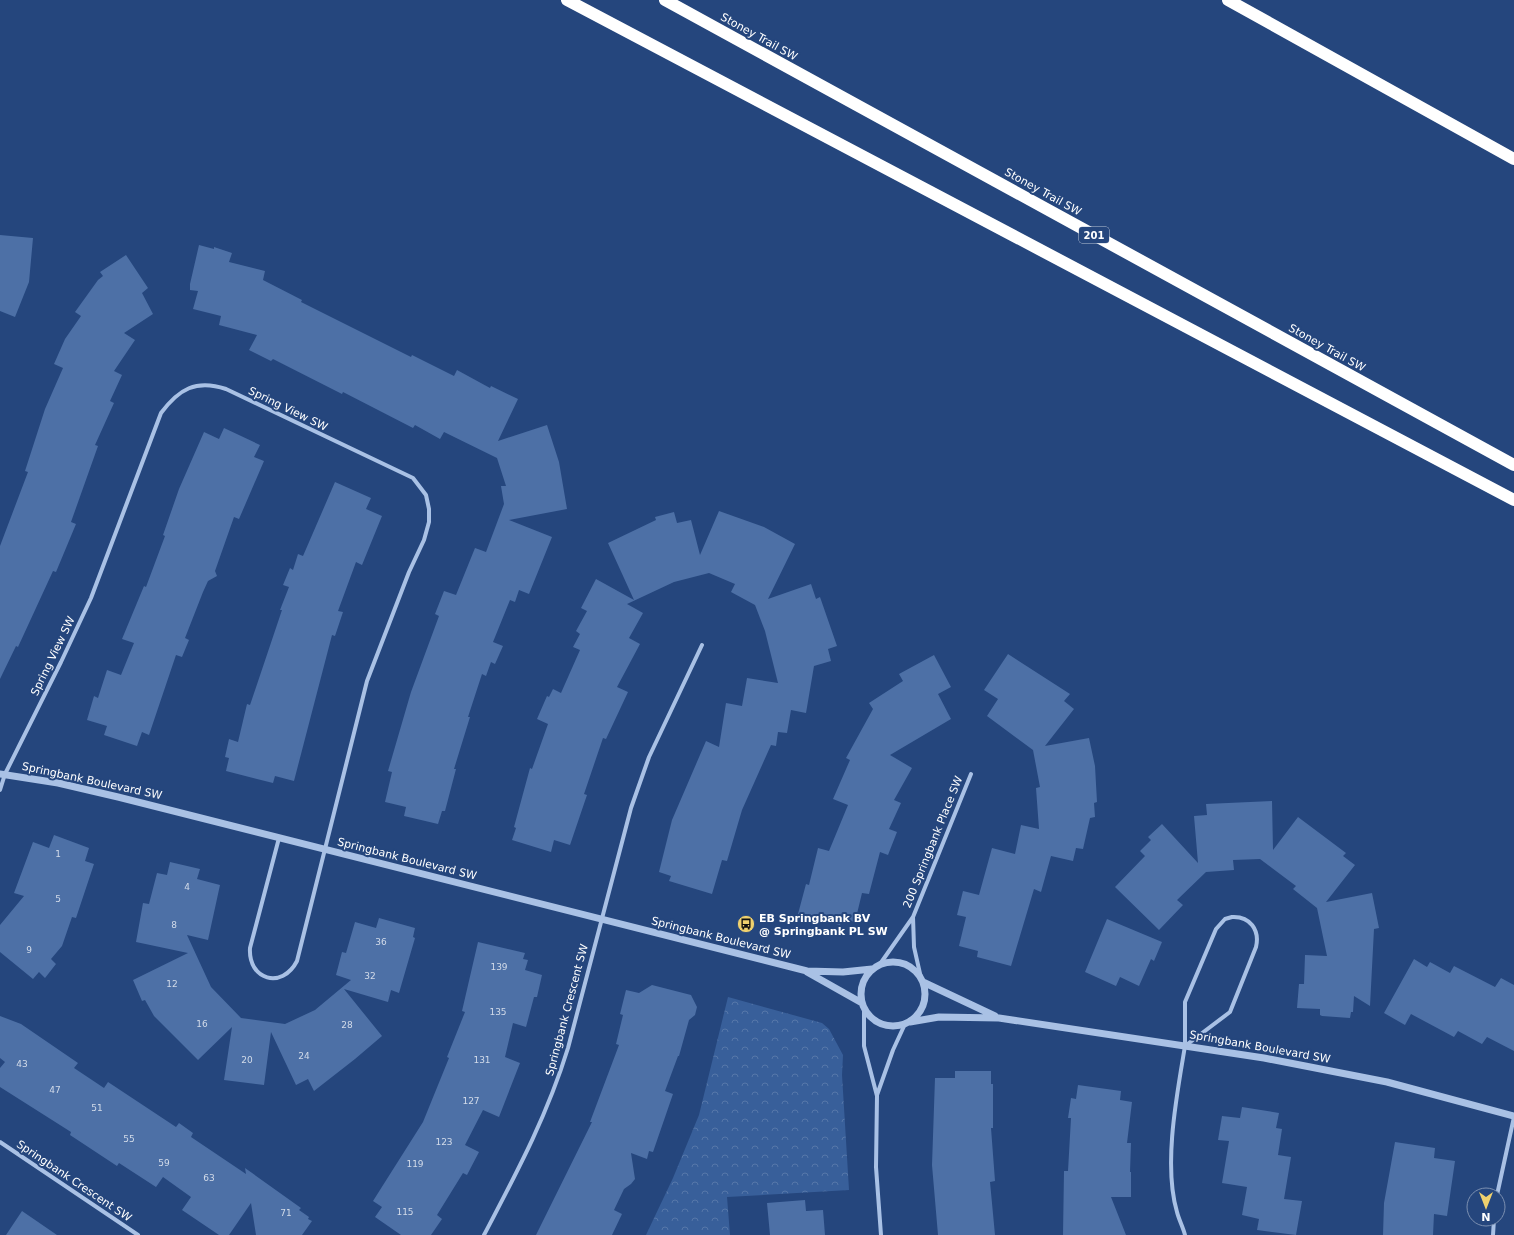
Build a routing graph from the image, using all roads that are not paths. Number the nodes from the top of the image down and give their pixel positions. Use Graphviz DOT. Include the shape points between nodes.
graph roads {
  1 [pos="567,0"];
  2 [pos="665,0"];
  3 [pos="1228,0"];
  4 [pos="1514,159"];
  5 [pos="1514,465"];
  6 [pos="1514,500"];
  7 [pos="702,645"];
  8 [pos="2,774"];
  9 [pos="971,774"];
  10 [pos="0,790"];
  11 [pos="279,838"];
  12 [pos="324,849"];
  13 [pos="913,917"];
  14 [pos="601,919"];
  15 [pos="880,964"];
  16 [pos="872,969"];
  17 [pos="807,971"];
  18 [pos="922,980"];
  19 [pos="863,1006"];
  20 [pos="999,1018"];
  21 [pos="908,1023"];
  22 [pos="1185,1046"];
  23 [pos="877,1096"];
  24 [pos="1514,1117"];
  25 [pos="0,1142"];
  26 [pos="1499,1187"];
  27 [pos="138,1235"];
  28 [pos="484,1235"];
  29 [pos="881,1235"];
  30 [pos="1186,1235"];
  1 -- 6 [label="highway"];
  2 -- 5 [label="highway, Stoney Trail SW / 201"];
  3 -- 4 [label="highway"];
  7 -- 14 [label="street, Springbank Crescent SW" via="649,757 631,808"];
  8 -- 10 [label="street"];
  8 -- 11 [label="street, Springbank Boulevard SW" via="58,783"];
  8 -- 12 [label="street, Spring View SW" via="90,598 161,413 178,393 196,385 213,385 413,478 426,495 430,509 424,540 367,681"];
  9 -- 13 [label="street, 200 Springbank Place SW"];
  11 -- 12 [label="street, Springbank Boulevard SW"];
  11 -- 12 [label="street, Spring View SW" via="250,948 252,966 267,978 285,976 297,961"];
  12 -- 14 [label="street, Springbank Boulevard SW"];
  13 -- 15 [label="street, 200 Springbank Place SW"];
  13 -- 18 [label="street, 200 Springbank Place SW" via="914,947"];
  14 -- 17 [label="street, Springbank Boulevard SW"];
  14 -- 28 [label="street, Springbank Crescent SW" via="557,1083 527,1153"];
  15 -- 16 [label="street"];
  15 -- 18 [label="street" via="899,962 908,965"];
  16 -- 17 [label="street, Springbank Boulevard SW" via="843,972"];
  16 -- 19 [label="street" via="862,982 860,990"];
  17 -- 19 [label="street, Springbank Boulevard SW"];
  18 -- 20 [label="street, Springbank Boulevard SW"];
  18 -- 21 [label="street" via="925,996 922,1009"];
  19 -- 21 [label="street" via="873,1020 880,1024 888,1026"];
  19 -- 23 [label="street" via="864,1046"];
  20 -- 21 [label="street, Springbank Boulevard SW" via="939,1017"];
  20 -- 22 [label="street, Springbank Boulevard SW"];
  21 -- 23 [label="street" via="893,1050"];
  22 -- 22 [label="street" via="1230,1012 1258,939 1252,924 1245,919 1225,919 1216,930 1185,1002"];
  22 -- 24 [label="street, Springbank Boulevard SW" via="1264,1058 1387,1082"];
  22 -- 30 [label="street" via="1174,1112 1172,1163 1177,1212"];
  23 -- 29 [label="street" via="876,1167"];
  24 -- 26 [label="street"];
  25 -- 27 [label="street, Springbank Crescent SW"];
}
